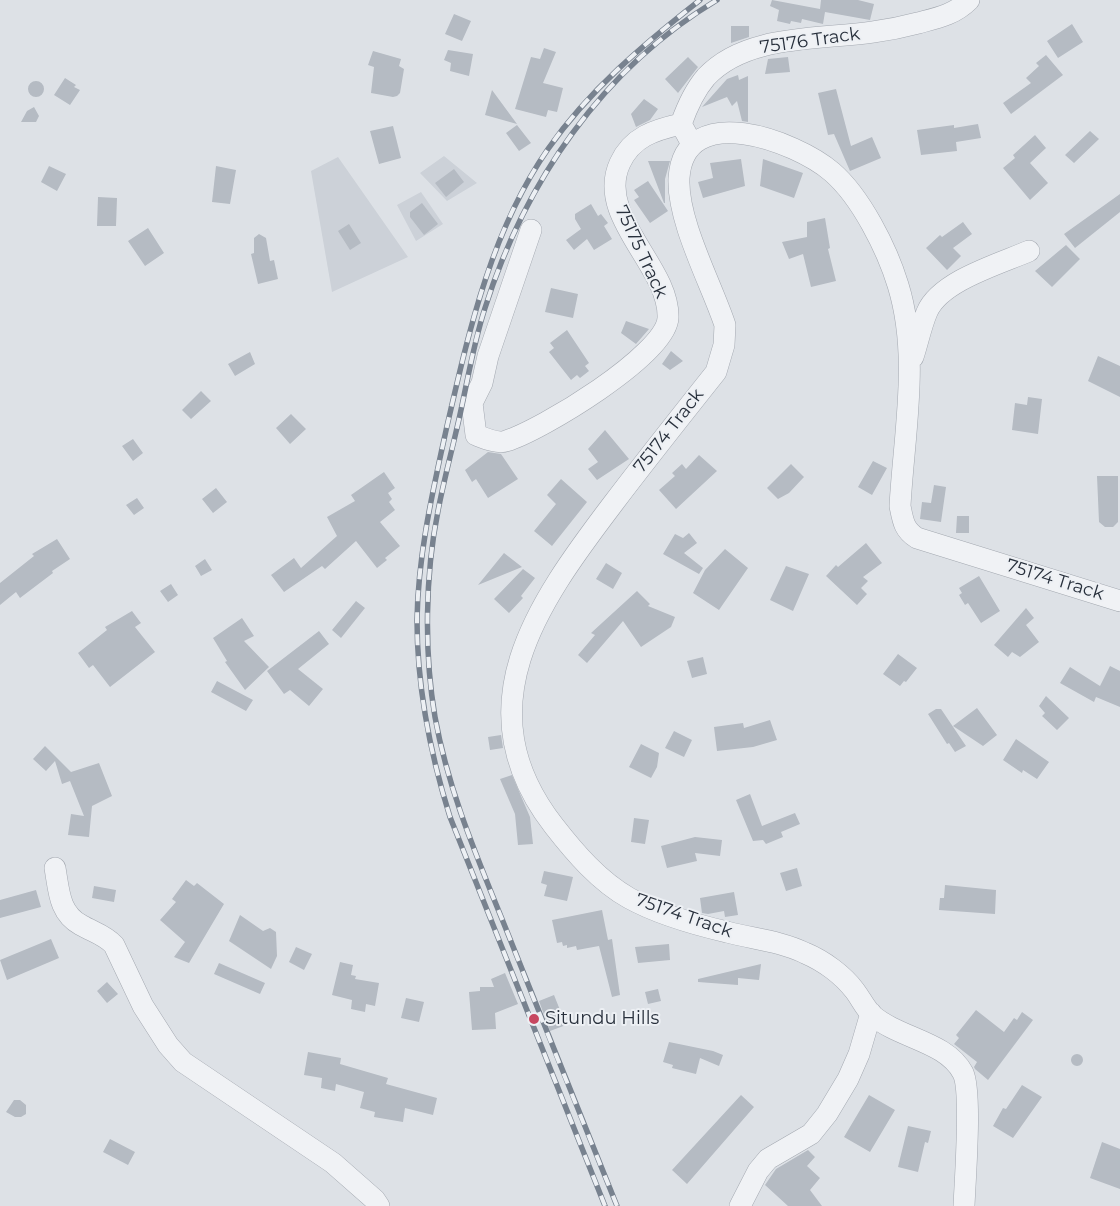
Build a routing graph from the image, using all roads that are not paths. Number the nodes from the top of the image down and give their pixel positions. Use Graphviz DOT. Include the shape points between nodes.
graph roads {
  1 [pos="968,0"];
  2 [pos="680,124"];
  3 [pos="692,144"];
  4 [pos="530,230"];
  5 [pos="1029,252"];
  6 [pos="910,367"];
  7 [pos="1120,601"];
  8 [pos="55,868"];
  9 [pos="871,1013"];
  10 [pos="379,1206"];
  11 [pos="740,1206"];
  12 [pos="964,1206"];
  1 -- 2 [label="street, 75176 Track" via="959,10 946,16 913,24 873,32 809,38 740,54 706,78 689,102"];
  2 -- 3 [label="street"];
  2 -- 4 [label="street, 75175 Track" via="656,130 632,145 624,154 615,181 616,199 626,223 662,289 667,308 665,328 658,341 627,370 544,425 503,442 476,436 472,403 482,383"];
  3 -- 6 [label="street, 75174 Track" via="725,131 770,139 816,160 834,173 862,208 898,284 905,314"];
  3 -- 9 [label="street, 75174 Track" via="682,163 679,178 682,204 725,325 724,345 716,372 574,555 546,600 527,636 513,686 512,728 520,764 541,810 570,847 600,877 627,897 646,906 725,932 805,952 835,970"];
  5 -- 6 [label="street" via="976,274 942,293 927,311"];
  6 -- 7 [label="street, 75174 Track" via="900,506 904,526 910,534"];
  8 -- 10 [label="street" via="64,910 80,925 114,945 143,1006 168,1046 183,1062 333,1163"];
  9 -- 11 [label="street" via="859,1054 827,1114 811,1134 768,1159"];
  9 -- 12 [label="street" via="906,1036 941,1050 957,1064 965,1077"];
}
